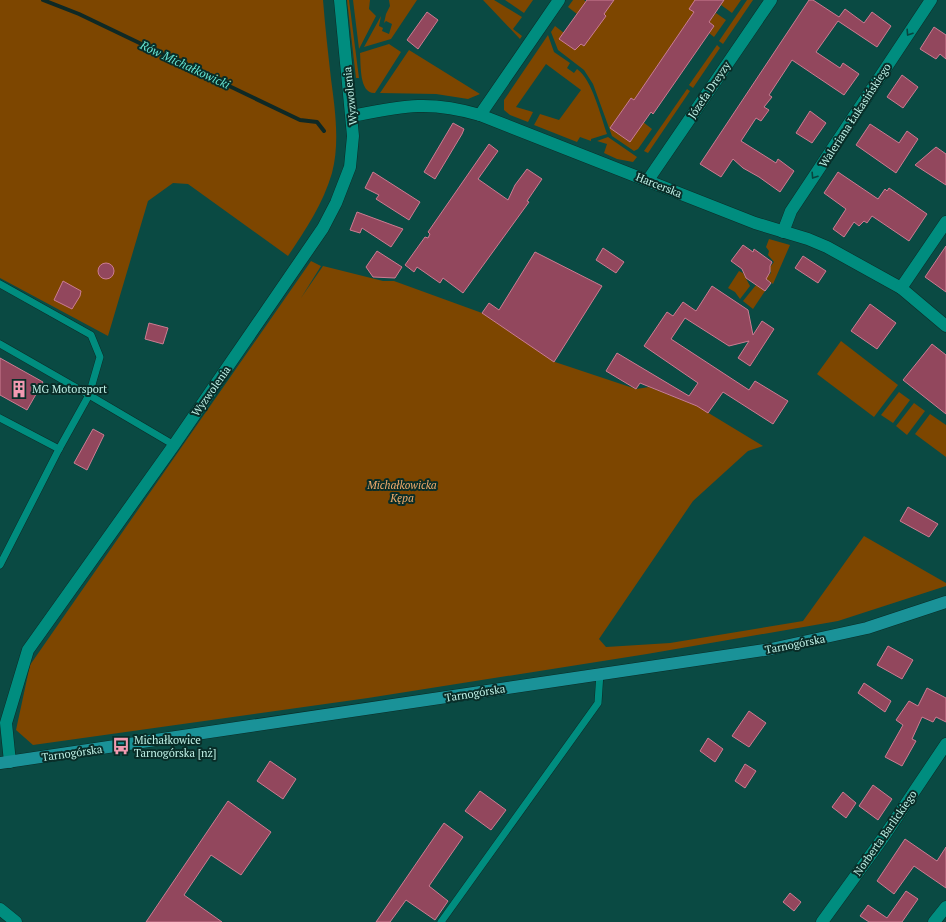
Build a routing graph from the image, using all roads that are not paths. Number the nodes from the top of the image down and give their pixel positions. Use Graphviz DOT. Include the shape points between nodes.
graph roads {
  1 [pos="340,0"];
  2 [pos="559,0"];
  3 [pos="771,0"];
  4 [pos="931,0"];
  5 [pos="480,115"];
  6 [pos="352,116"];
  7 [pos="648,180"];
  8 [pos="946,222"];
  9 [pos="783,232"];
  10 [pos="0,284"];
  11 [pos="901,288"];
  12 [pos="946,326"];
  13 [pos="0,344"];
  14 [pos="90,395"];
  15 [pos="0,418"];
  16 [pos="174,445"];
  17 [pos="59,449"];
  18 [pos="0,565"];
  19 [pos="946,602"];
  20 [pos="600,673"];
  21 [pos="946,744"];
  22 [pos="5,763"];
  23 [pos="946,907"];
  24 [pos="0,909"];
  25 [pos="16,922"];
  26 [pos="441,922"];
  27 [pos="822,922"];
  28 [pos="934,922"];
  1 -- 6 [label="street, Wyzwolenia"];
  2 -- 5 [label="street"];
  3 -- 7 [label="street, Józefa Dreyzy"];
  4 -- 9 [label="street, Waleriana Łukasińskiego, one-way" via="791,211"];
  5 -- 6 [label="street, Harcerska" via="450,107 412,105"];
  5 -- 7 [label="street, Harcerska"];
  6 -- 16 [label="street, Wyzwolenia" via="350,167 323,228"];
  7 -- 9 [label="street, Harcerska"];
  8 -- 11 [label="street"];
  9 -- 11 [label="street, Harcerska" via="827,247"];
  10 -- 14 [label="lane" via="91,335 100,357"];
  11 -- 12 [label="street, Harcerska"];
  13 -- 14 [label="lane"];
  14 -- 16 [label="lane"];
  14 -- 17 [label="lane"];
  15 -- 17 [label="lane"];
  16 -- 22 [label="street, Wyzwolenia" via="28,650 6,723"];
  17 -- 18 [label="lane"];
  19 -- 20 [label="street, Tarnogórska" via="867,628 771,649"];
  20 -- 22 [label="street, Tarnogórska"];
  20 -- 26 [label="lane" via="598,702"];
  21 -- 27 [label="street, Norberta Barlickiego" via="883,838"];
  23 -- 28 [label="street"];
  24 -- 25 [label="street"];
}
